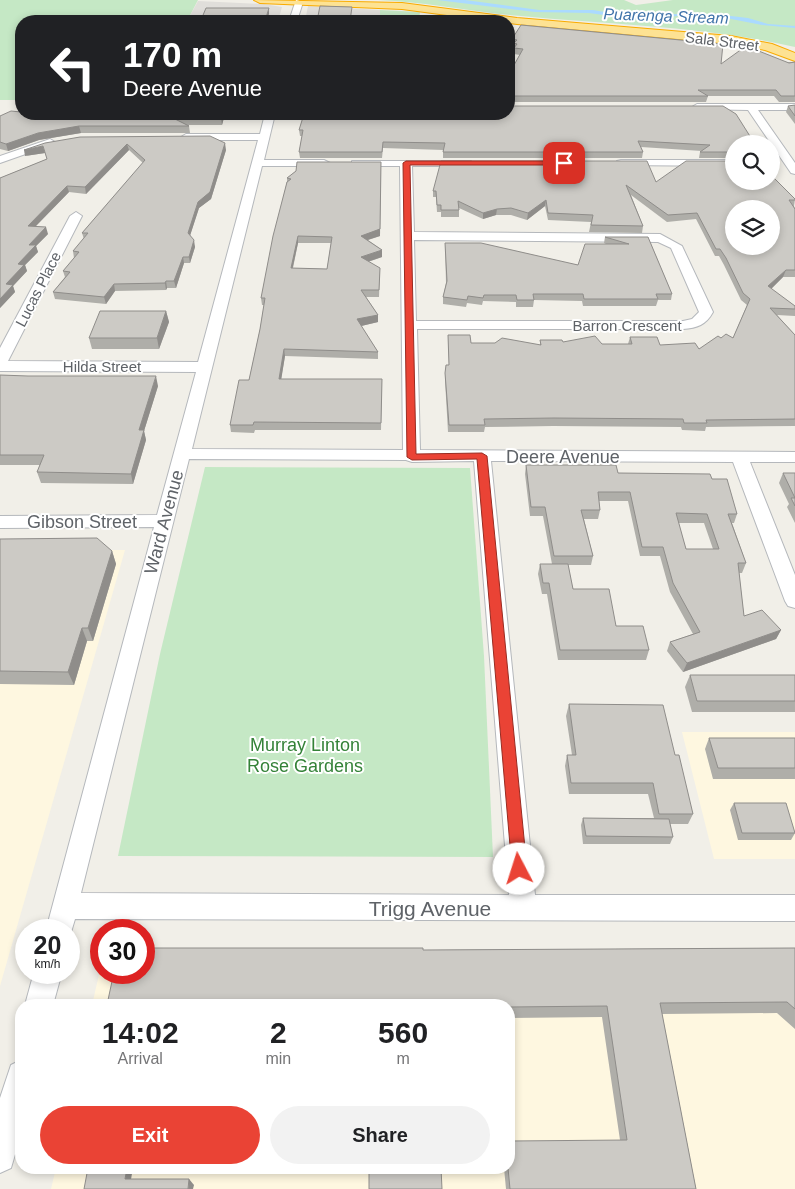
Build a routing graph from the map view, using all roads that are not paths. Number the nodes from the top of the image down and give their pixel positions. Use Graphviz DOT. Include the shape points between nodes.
graph roads {
  1 [pos="260,0"];
  2 [pos="299,2"];
  3 [pos="294,15"];
  4 [pos="471,15"];
  5 [pos="515,21"];
  6 [pos="795,57"];
  7 [pos="683,107"];
  8 [pos="751,107"];
  9 [pos="795,107"];
  10 [pos="268,120"];
  11 [pos="175,137"];
  12 [pos="263,137"];
  13 [pos="58,141"];
  14 [pos="0,160"];
  15 [pos="256,163"];
  16 [pos="406,163"];
  17 [pos="484,163"];
  18 [pos="613,163"];
  19 [pos="725,164"];
  20 [pos="792,167"];
  21 [pos="76,216"];
  22 [pos="408,236"];
  23 [pos="409,325"];
  24 [pos="0,365"];
  25 [pos="204,367"];
  26 [pos="182,454"];
  27 [pos="482,456"];
  28 [pos="412,457"];
  29 [pos="795,457"];
  30 [pos="740,458"];
  31 [pos="164,521"];
  32 [pos="0,522"];
  33 [pos="795,601"];
  34 [pos="523,908"];
  35 [pos="795,908"];
  36 [pos="62,918"];
  37 [pos="45,984"];
  38 [pos="41,999"];
  39 [pos="15,1098"];
  40 [pos="0,1157"];
  1 -- 2 [label="highway, Sala Street"];
  2 -- 3 [label="street"];
  2 -- 4 [label="highway, Sala Street" via="402,6"];
  5 -- 6 [label="highway, Sala Street" via="731,40 768,47"];
  7 -- 8 [label="street"];
  8 -- 9 [label="street"];
  8 -- 20 [label="street"];
  10 -- 12 [label="street, Ward Avenue"];
  11 -- 12 [label="street"];
  12 -- 15 [label="street, Ward Avenue"];
  13 -- 14 [label="street"];
  15 -- 16 [label="street"];
  15 -- 25 [label="street, Ward Avenue"];
  16 -- 17 [label="street"];
  16 -- 22 [label="street"];
  18 -- 19 [label="street"];
  21 -- 24 [label="street, Lucas Place"];
  22 -- 23 [label="street"];
  22 -- 23 [label="street, Barron Crescent" via="660,238 676,246 706,312 696,324 683,325"];
  23 -- 28 [label="street"];
  24 -- 25 [label="street, Hilda Street"];
  25 -- 26 [label="street, Ward Avenue"];
  26 -- 28 [label="street, Deere Avenue"];
  26 -- 31 [label="street, Ward Avenue"];
  27 -- 28 [label="street, Deere Avenue"];
  27 -- 30 [label="street, Deere Avenue"];
  27 -- 34 [label="street"];
  29 -- 30 [label="street, Deere Avenue"];
  30 -- 33 [label="street"];
  31 -- 32 [label="street, Gibson Street"];
  31 -- 36 [label="street, Ward Avenue"];
  34 -- 35 [label="street, Trigg Avenue"];
  34 -- 36 [label="street, Trigg Avenue"];
  37 -- 38 [label="street"];
  39 -- 40 [label="street"];
}
